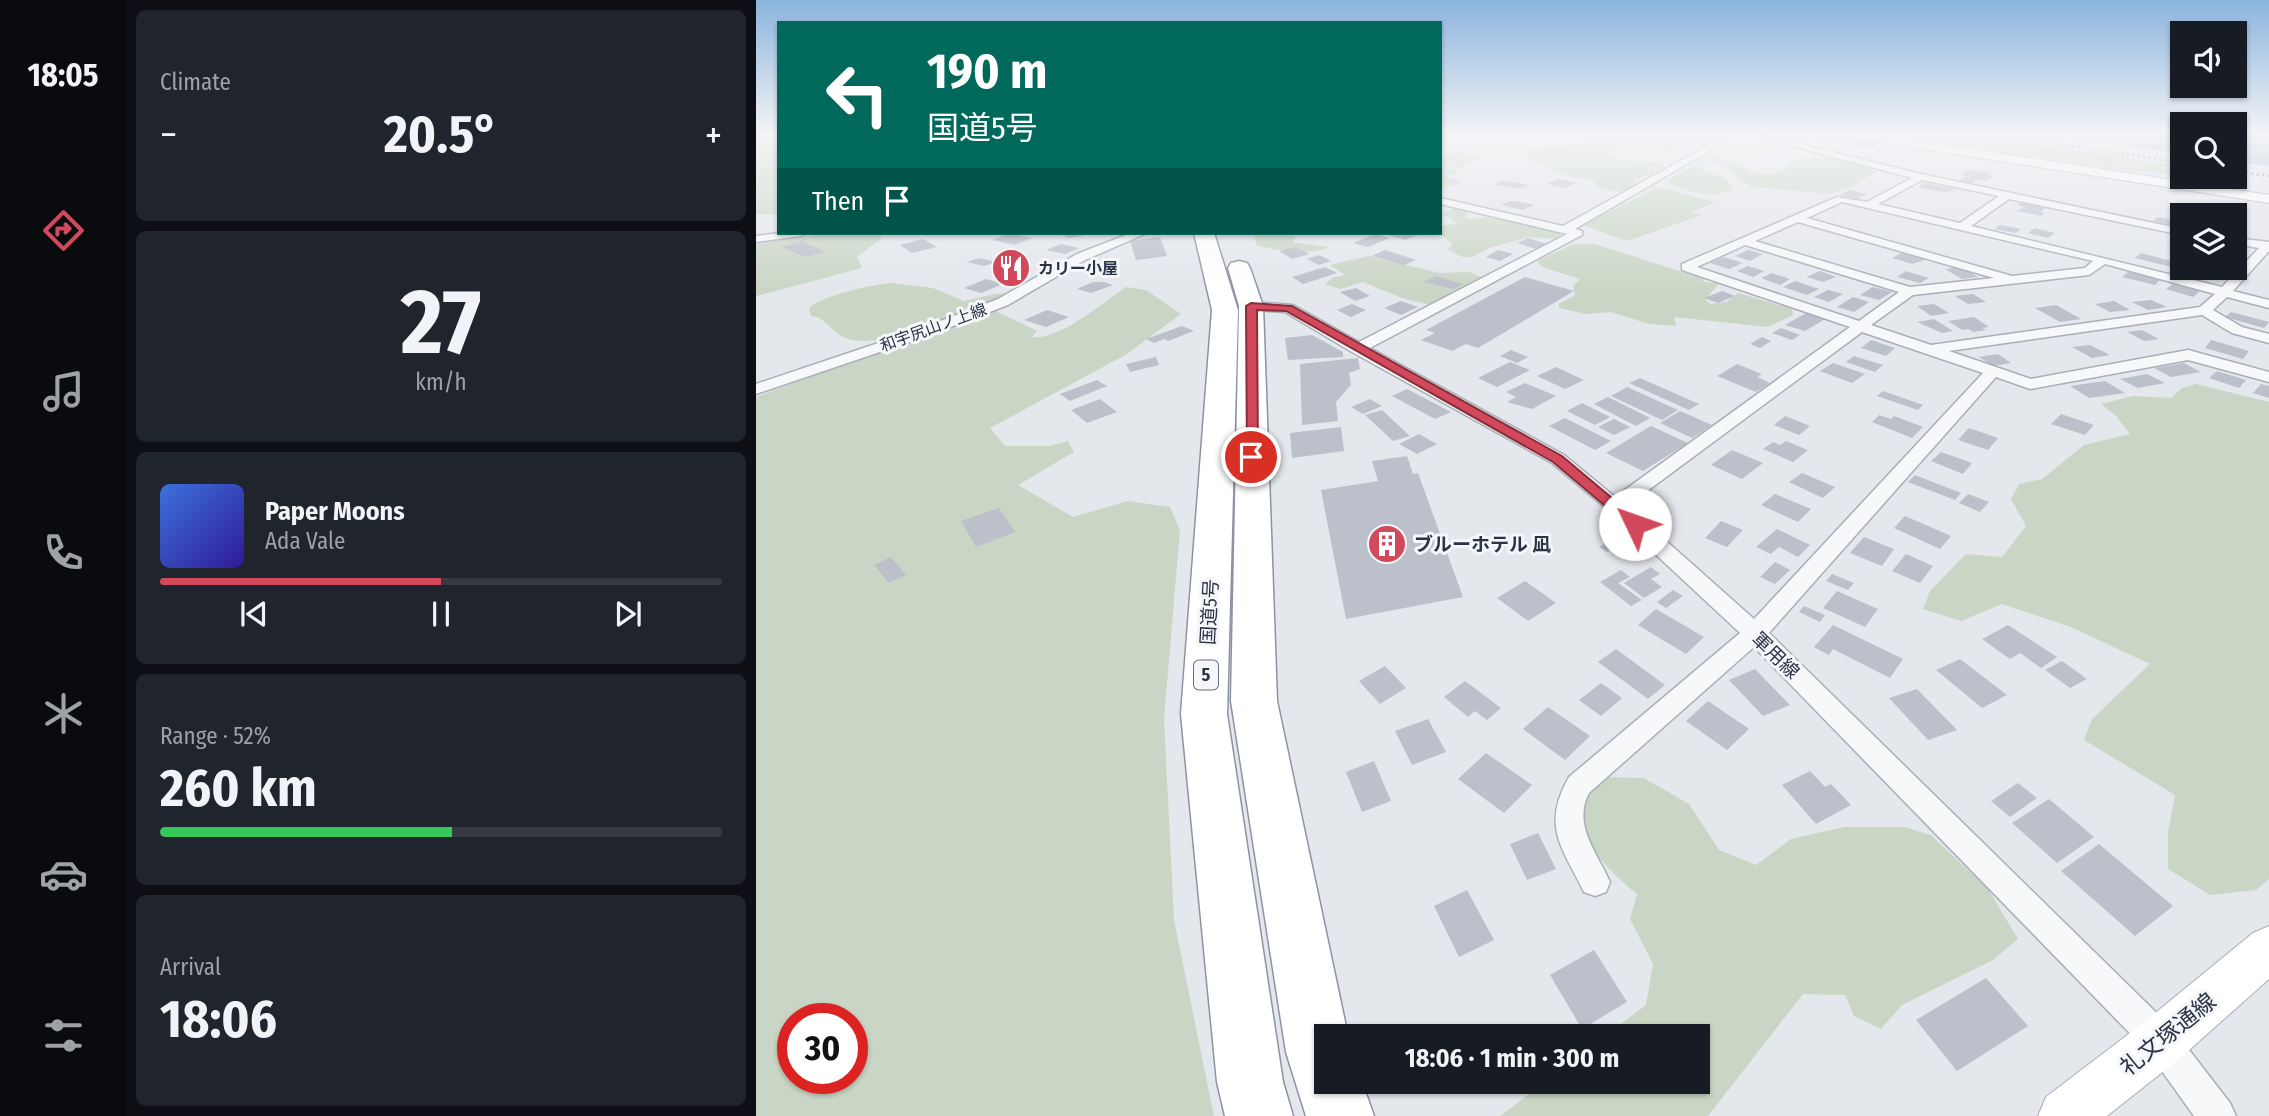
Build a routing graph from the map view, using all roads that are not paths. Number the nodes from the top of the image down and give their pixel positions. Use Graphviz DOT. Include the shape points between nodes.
graph roads {
  1 [pos="1641,187"];
  2 [pos="1902,187"];
  3 [pos="1966,187"];
  4 [pos="2193,187"];
  5 [pos="2006,196"];
  6 [pos="2269,199"];
  7 [pos="1442,201"];
  8 [pos="1455,204"];
  9 [pos="1869,205"];
  10 [pos="1442,209"];
  11 [pos="1795,218"];
  12 [pos="1963,226"];
  13 [pos="1565,230"];
  14 [pos="2170,230"];
  15 [pos="786,235"];
  16 [pos="1136,235"];
  17 [pos="1205,235"];
  18 [pos="1228,235"];
  19 [pos="756,239"];
  20 [pos="1743,241"];
  21 [pos="2247,243"];
  22 [pos="2268,246"];
  23 [pos="2103,260"];
  24 [pos="2018,280"];
  25 [pos="1909,291"];
  26 [pos="2224,293"];
  27 [pos="2269,304"];
  28 [pos="1251,306"];
  29 [pos="2203,311"];
  30 [pos="1861,325"];
  31 [pos="2269,339"];
  32 [pos="1357,349"];
  33 [pos="1930,350"];
  34 [pos="1992,372"];
  35 [pos="2269,377"];
  36 [pos="756,389"];
  37 [pos="1615,506"];
  38 [pos="1755,633"];
  39 [pos="1595,881"];
  40 [pos="2269,949"];
  41 [pos="1314,1025"];
  42 [pos="2161,1041"];
  43 [pos="1333,1094"];
  44 [pos="1259,1116"];
  45 [pos="1340,1116"];
  46 [pos="2064,1116"];
  47 [pos="2217,1116"];
  1 -- 13 [label="street"];
  2 -- 9 [label="street"];
  3 -- 5 [label="street"];
  4 -- 6 [label="street"];
  5 -- 12 [label="street"];
  5 -- 14 [label="street"];
  7 -- 8 [label="street"];
  8 -- 10 [label="street"];
  8 -- 13 [label="street"];
  9 -- 11 [label="street" via="1841,199"];
  9 -- 12 [label="street"];
  11 -- 20 [label="street"];
  11 -- 24 [label="street"];
  12 -- 23 [label="street"];
  13 -- 32 [label="street" via="1578,233"];
  15 -- 19 [label="street"];
  16 -- 36 [label="street, 和宇尻山ノ上線" via="1081,257 1003,302"];
  17 -- 44 [label="highway, 国道5号 / 5" via="1225,310 1205,714 1250,1082"];
  18 -- 28 [label="highway"];
  20 -- 25 [label="street"];
  20 -- 30 [label="street" via="1686,267"];
  21 -- 22 [label="street"];
  22 -- 26 [label="street"];
  23 -- 24 [label="street" via="2089,271"];
  23 -- 26 [label="street"];
  24 -- 25 [label="street"];
  25 -- 30 [label="street"];
  26 -- 27 [label="street"];
  26 -- 29 [label="street"];
  28 -- 32 [label="street, 軍用線" via="1288,308"];
  28 -- 41 [label="highway" via="1254,701"];
  29 -- 31 [label="street" via="2236,330"];
  29 -- 33 [label="street"];
  30 -- 33 [label="street"];
  30 -- 37 [label="street"];
  32 -- 37 [label="street, 軍用線" via="1558,459"];
  33 -- 34 [label="street"];
  34 -- 35 [label="street" via="2031,384 2188,355"];
  34 -- 38 [label="street"];
  37 -- 38 [label="street, 軍用線"];
  38 -- 39 [label="street" via="1579,785 1568,805 1566,822"];
  38 -- 42 [label="street, 軍用線"];
  40 -- 42 [label="street, 礼文塚通線"];
  42 -- 46 [label="street, 礼文塚通線"];
  42 -- 47 [label="street, 軍用線"];
  43 -- 45 [label="highway"];
}
